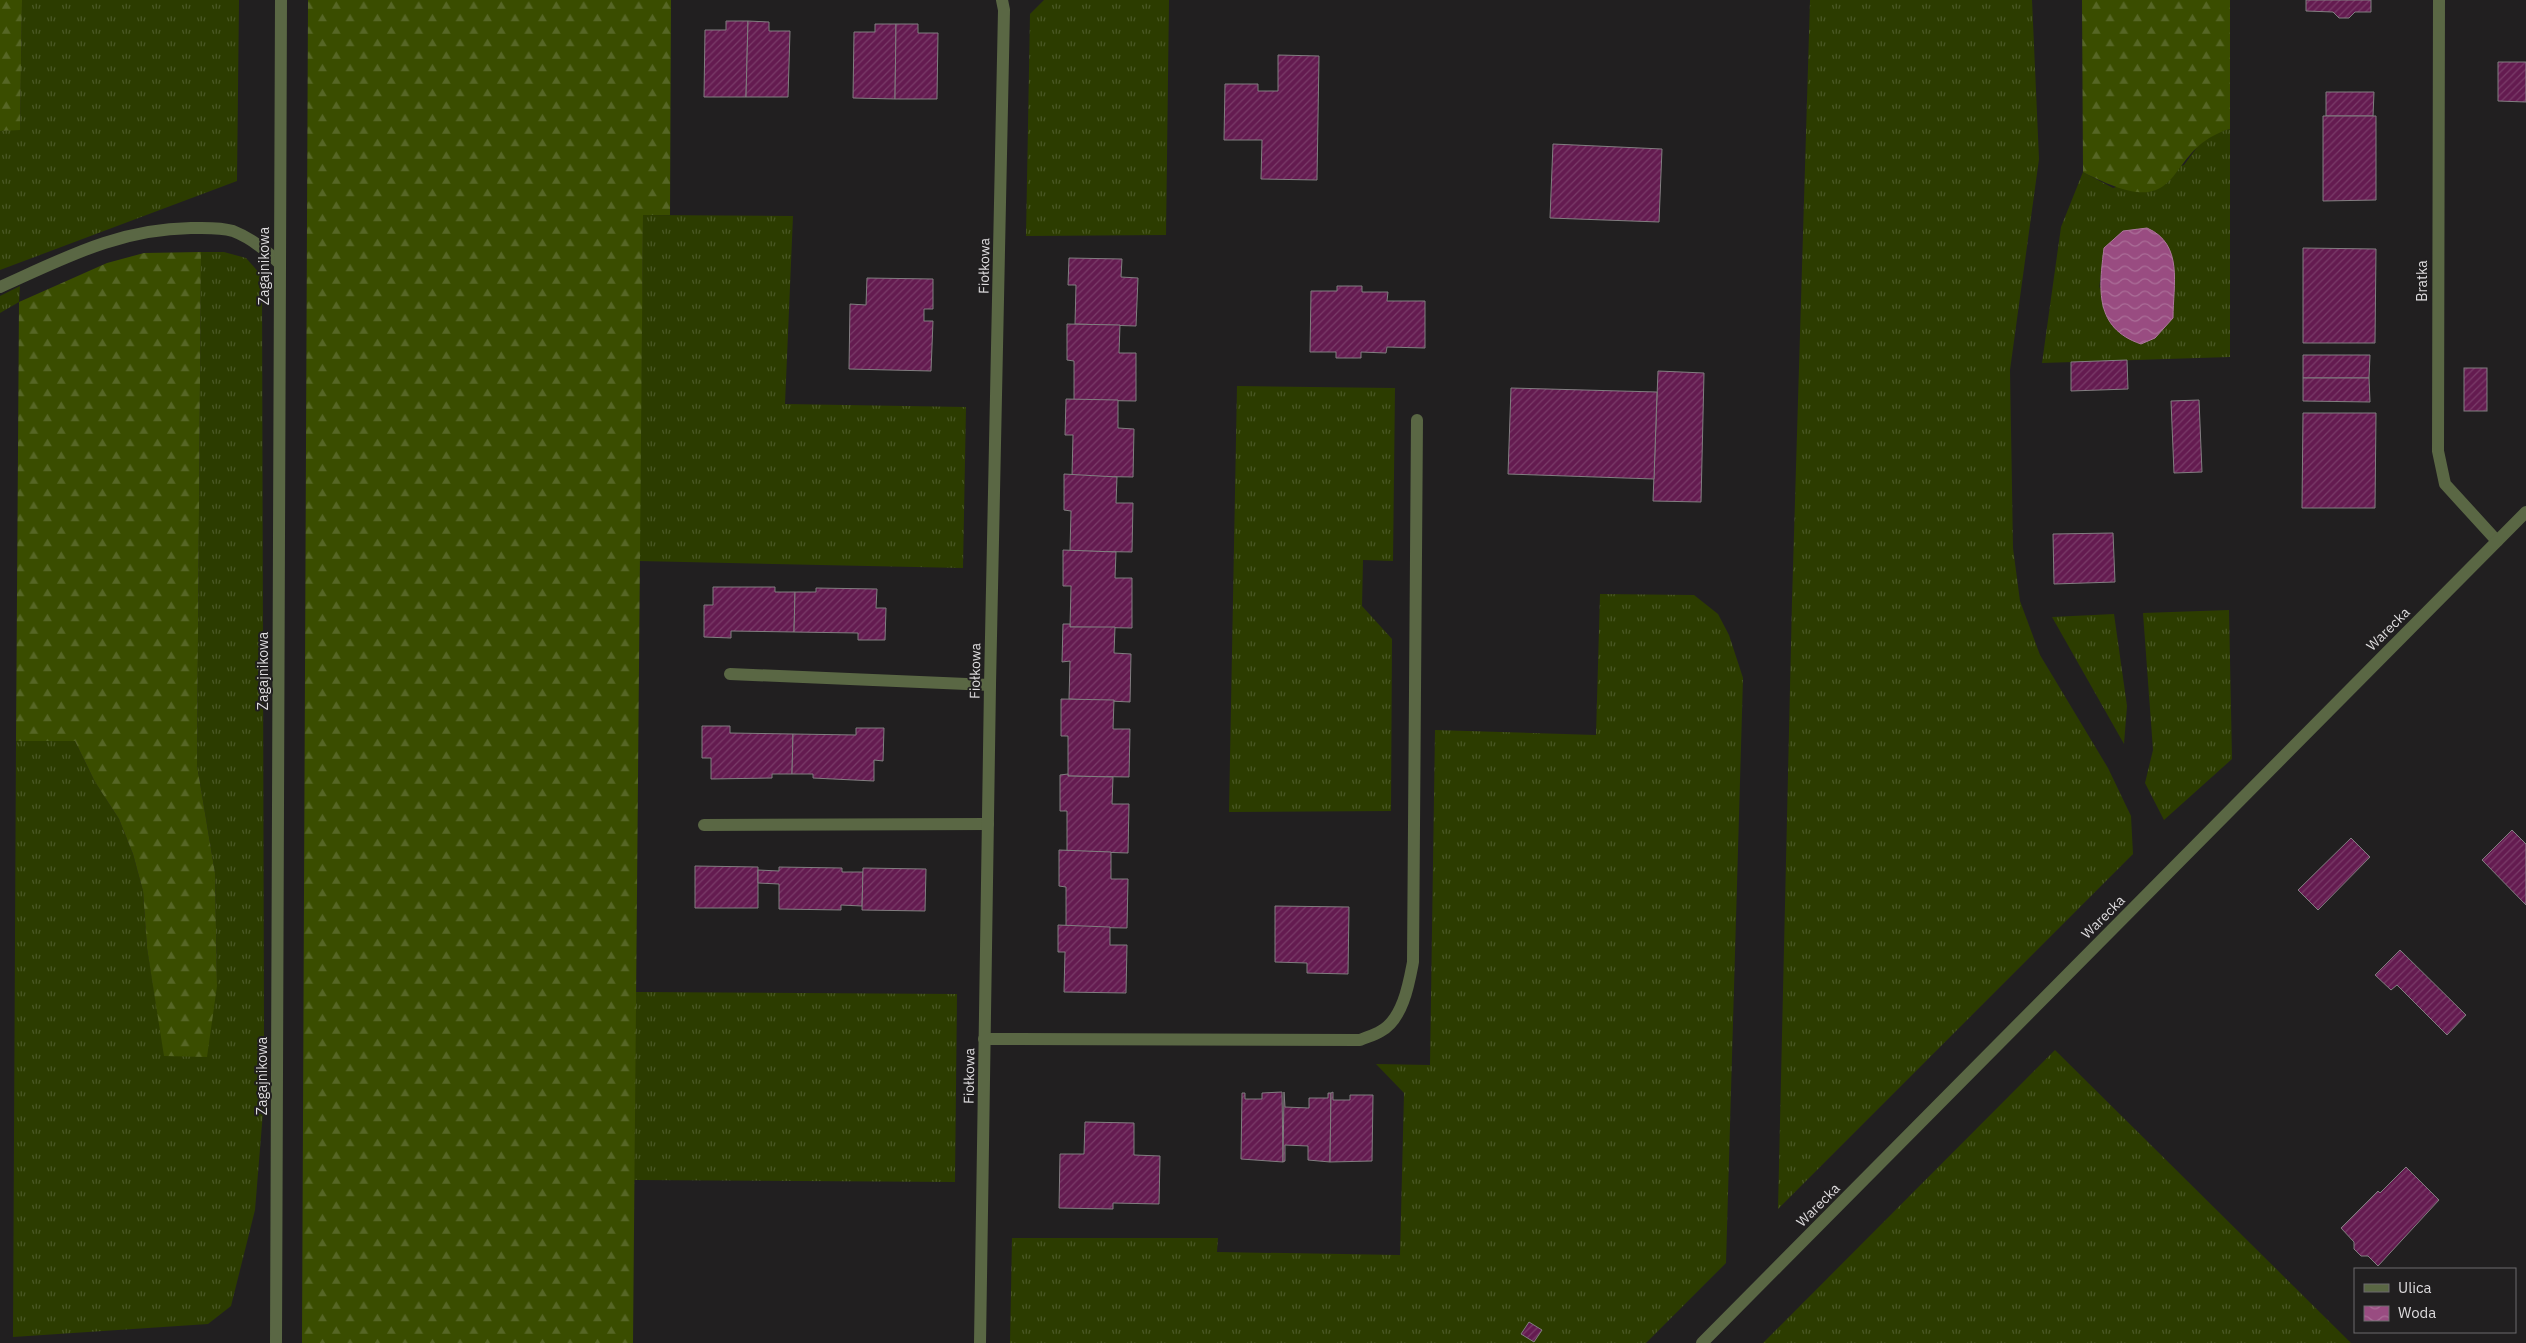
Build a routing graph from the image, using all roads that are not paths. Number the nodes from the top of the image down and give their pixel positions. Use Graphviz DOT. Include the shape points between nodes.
graph roads {
  1 [pos="282,0"];
  2 [pos="1002,0"];
  3 [pos="2439,0"];
  4 [pos="279,263"];
  5 [pos="0,287"];
  6 [pos="1418,420"];
  7 [pos="2526,512"];
  8 [pos="2497,541"];
  9 [pos="730,674"];
  10 [pos="990,685"];
  11 [pos="988,824"];
  12 [pos="704,825"];
  13 [pos="984,1039"];
  14 [pos="276,1343"];
  15 [pos="980,1343"];
  16 [pos="1702,1343"];
  1 -- 4 [label="street, Zagajnikowa"];
  2 -- 10 [label="street, Fiołkowa"];
  3 -- 8 [label="street, Bratka" via="2438,451 2445,484"];
  4 -- 5 [label="street" via="262,246 232,231 158,228 102,242"];
  4 -- 14 [label="street, Zagajnikowa"];
  6 -- 13 [label="street" via="1413,962 1407,992 1398,1012 1383,1030 1360,1040"];
  7 -- 8 [label="street, Warecka"];
  8 -- 16 [label="street, Warecka"];
  9 -- 10 [label="street"];
  10 -- 11 [label="street, Fiołkowa"];
  11 -- 12 [label="street"];
  11 -- 13 [label="street, Fiołkowa"];
  13 -- 15 [label="street, Fiołkowa"];
}
